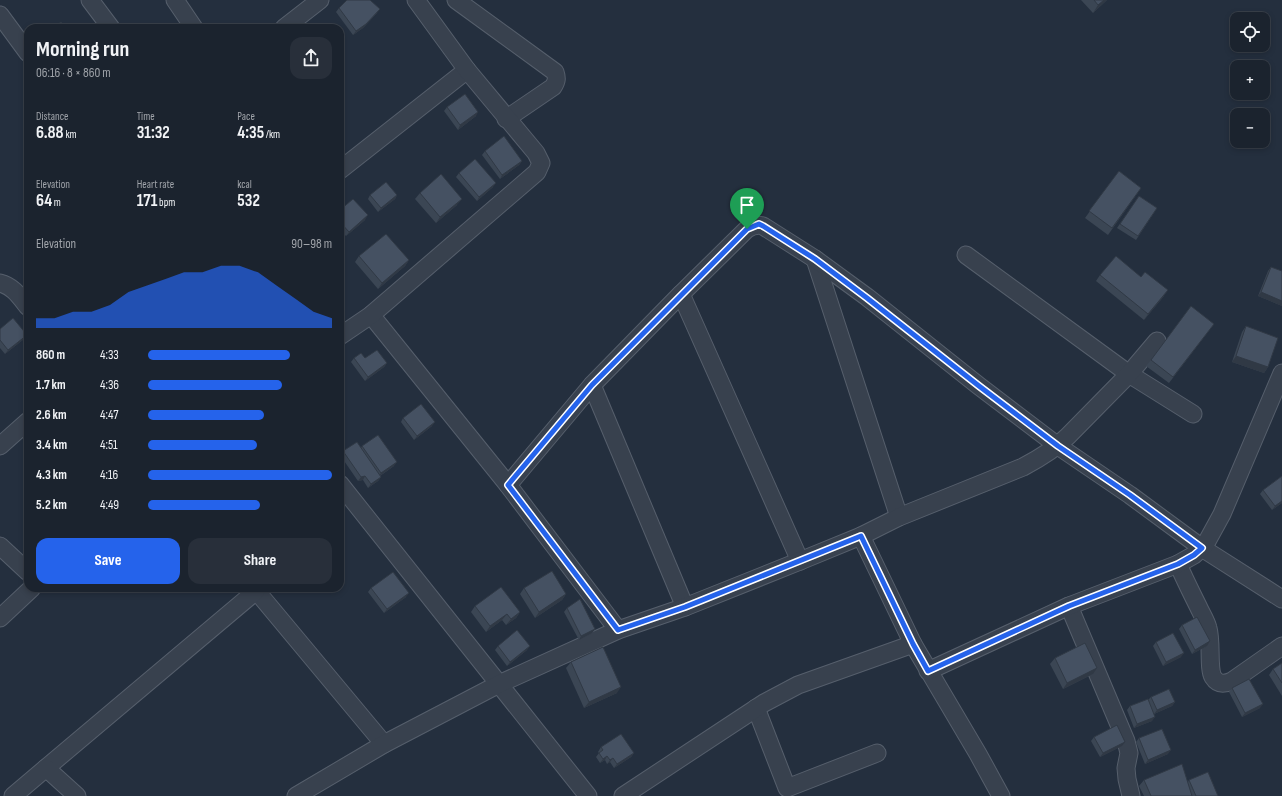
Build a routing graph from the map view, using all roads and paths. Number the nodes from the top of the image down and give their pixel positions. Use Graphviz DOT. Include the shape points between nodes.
graph roads {
  1 [pos="90,0"];
  2 [pos="175,0"];
  3 [pos="320,0"];
  4 [pos="416,0"];
  5 [pos="456,0"];
  6 [pos="0,15"];
  7 [pos="108,24"];
  8 [pos="191,24"];
  9 [pos="289,24"];
  10 [pos="24,48"];
  11 [pos="466,70"];
  12 [pos="506,119"];
  13 [pos="344,167"];
  14 [pos="966,255"];
  15 [pos="815,259"];
  16 [pos="0,284"];
  17 [pos="681,294"];
  18 [pos="24,302"];
  19 [pos="371,315"];
  20 [pos="344,333"];
  21 [pos="1157,341"];
  22 [pos="1282,373"];
  23 [pos="1129,374"];
  24 [pos="592,385"];
  25 [pos="1193,414"];
  26 [pos="24,425"];
  27 [pos="0,446"];
  28 [pos="1058,446"];
  29 [pos="508,485"];
  30 [pos="344,489"];
  31 [pos="899,517"];
  32 [pos="861,536"];
  33 [pos="0,546"];
  34 [pos="1202,548"];
  35 [pos="800,561"];
  36 [pos="1178,564"];
  37 [pos="24,568"];
  38 [pos="28,592"];
  39 [pos="253,592"];
  40 [pos="257,592"];
  41 [pos="1282,599"];
  42 [pos="1069,606"];
  43 [pos="685,607"];
  44 [pos="0,618"];
  45 [pos="618,630"];
  46 [pos="913,644"];
  47 [pos="1282,646"];
  48 [pos="928,671"];
  49 [pos="499,684"];
  50 [pos="756,708"];
  51 [pos="384,744"];
  52 [pos="878,753"];
  53 [pos="46,768"];
  54 [pos="788,792"];
  55 [pos="13,796"];
  56 [pos="77,796"];
  57 [pos="296,796"];
  58 [pos="588,796"];
  59 [pos="623,796"];
  60 [pos="1001,796"];
  61 [pos="1131,796"];
  1 -- 7 [label="street"];
  2 -- 8 [label="street"];
  3 -- 9 [label="street"];
  4 -- 11 [label="street"];
  5 -- 12 [label="street" via="555,72 557,77 553,86"];
  6 -- 10 [label="street"];
  11 -- 12 [label="street"];
  11 -- 13 [label="street"];
  12 -- 19 [label="street" via="536,153 541,163 538,172"];
  14 -- 23 [label="street"];
  15 -- 17 [label="street" via="763,226 755,225 747,229"];
  15 -- 28 [label="street"];
  15 -- 31 [label="street"];
  16 -- 18 [label="street" via="13,289"];
  17 -- 24 [label="street"];
  17 -- 35 [label="street"];
  19 -- 20 [label="street"];
  19 -- 29 [label="street"];
  21 -- 23 [label="street"];
  22 -- 34 [label="street" via="1222,514"];
  23 -- 25 [label="street"];
  23 -- 28 [label="street"];
  24 -- 29 [label="street"];
  24 -- 43 [label="street"];
  26 -- 27 [label="street"];
  28 -- 31 [label="street" via="1023,467"];
  28 -- 34 [label="street"];
  29 -- 45 [label="street"];
  30 -- 49 [label="street"];
  31 -- 32 [label="street"];
  32 -- 35 [label="street"];
  32 -- 46 [label="street"];
  33 -- 37 [label="street"];
  34 -- 36 [label="street"];
  34 -- 41 [label="street"];
  35 -- 43 [label="street"];
  36 -- 42 [label="street"];
  36 -- 47 [label="street" via="1208,627 1211,669 1217,681 1225,684 1232,681"];
  38 -- 44 [label="street"];
  39 -- 53 [label="street"];
  40 -- 51 [label="street"];
  42 -- 48 [label="street"];
  42 -- 61 [label="street" via="1126,741 1129,753 1127,779"];
  43 -- 45 [label="street"];
  45 -- 49 [label="street"];
  46 -- 48 [label="street"];
  46 -- 50 [label="street" via="798,685"];
  48 -- 60 [label="street"];
  49 -- 51 [label="street"];
  49 -- 58 [label="street"];
  50 -- 54 [label="street"];
  50 -- 59 [label="street"];
  51 -- 57 [label="street"];
  52 -- 54 [label="street"];
  53 -- 55 [label="street"];
  53 -- 56 [label="street"];
}
